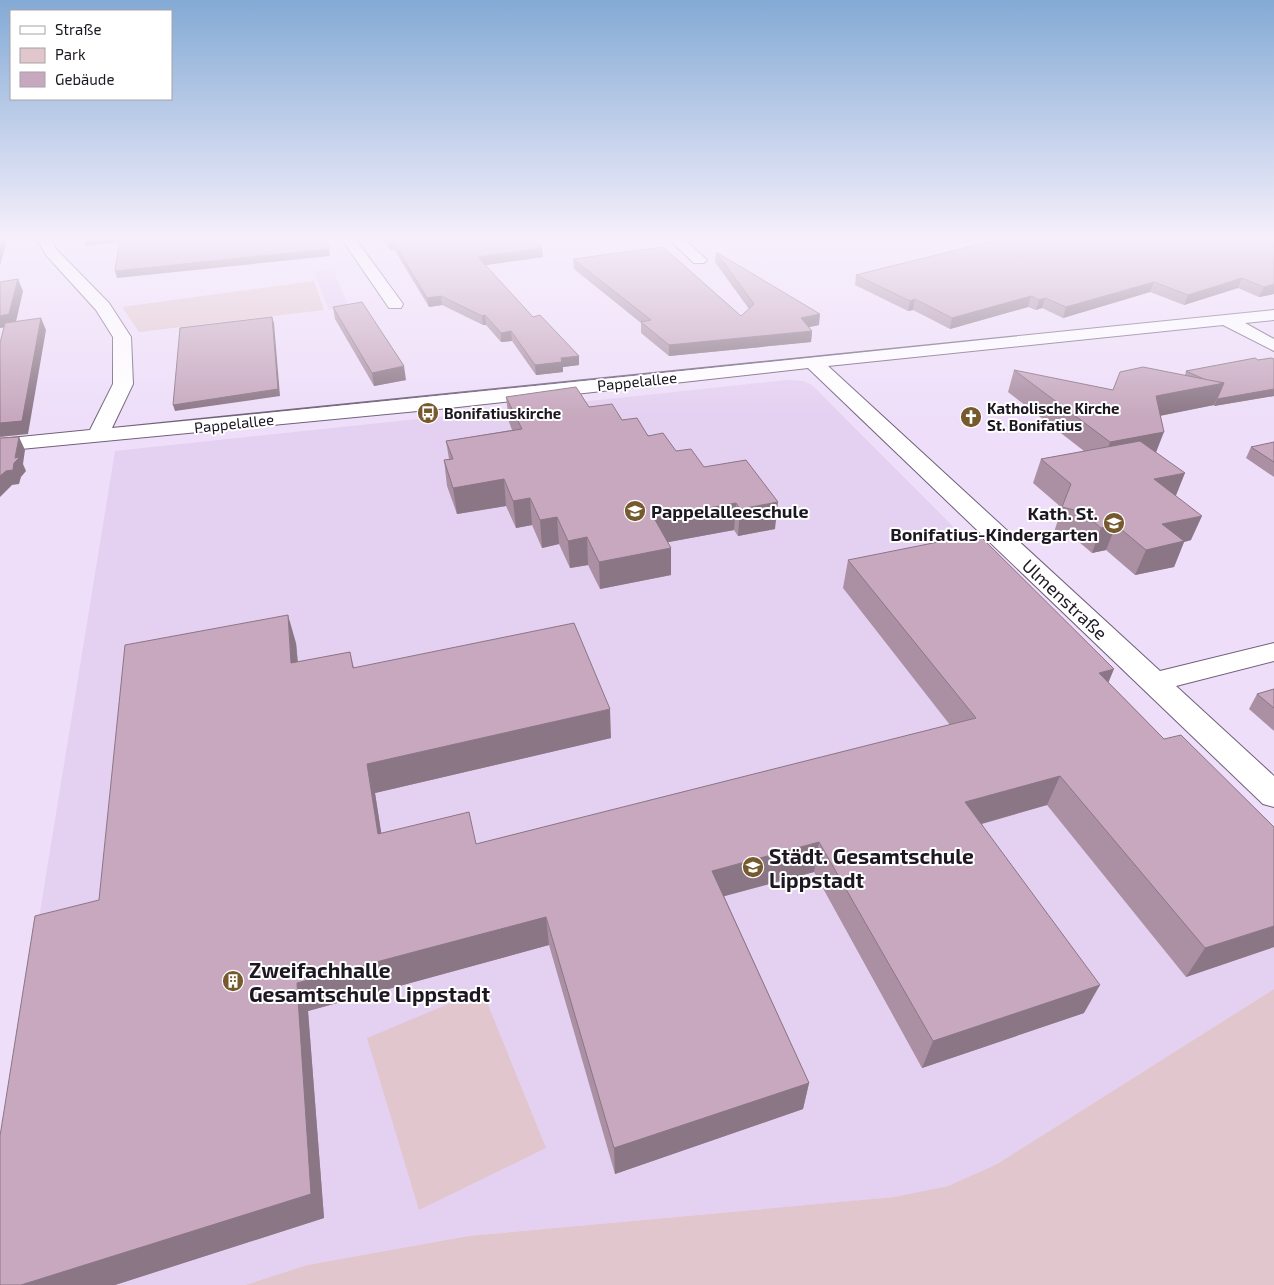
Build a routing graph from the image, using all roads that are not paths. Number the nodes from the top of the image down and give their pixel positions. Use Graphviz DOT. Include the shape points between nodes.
graph roads {
  1 [pos="94,298"];
  2 [pos="391,298"];
  3 [pos="395,304"];
  4 [pos="1274,315"];
  5 [pos="1226,320"];
  6 [pos="1274,346"];
  7 [pos="812,362"];
  8 [pos="98,435"];
  9 [pos="0,445"];
  10 [pos="1274,652"];
  11 [pos="1154,682"];
  12 [pos="1274,795"];
  1 -- 8 [label="street" via="122,337 123,384"];
  2 -- 3 [label="street"];
  4 -- 5 [label="street, Pappelallee"];
  5 -- 6 [label="street"];
  5 -- 7 [label="street, Pappelallee"];
  7 -- 8 [label="street, Pappelallee" via="449,402"];
  7 -- 11 [label="street, Ulmenstraße"];
  8 -- 9 [label="street, Pappelallee"];
  10 -- 11 [label="street"];
  11 -- 12 [label="street, Ulmenstraße"];
}
